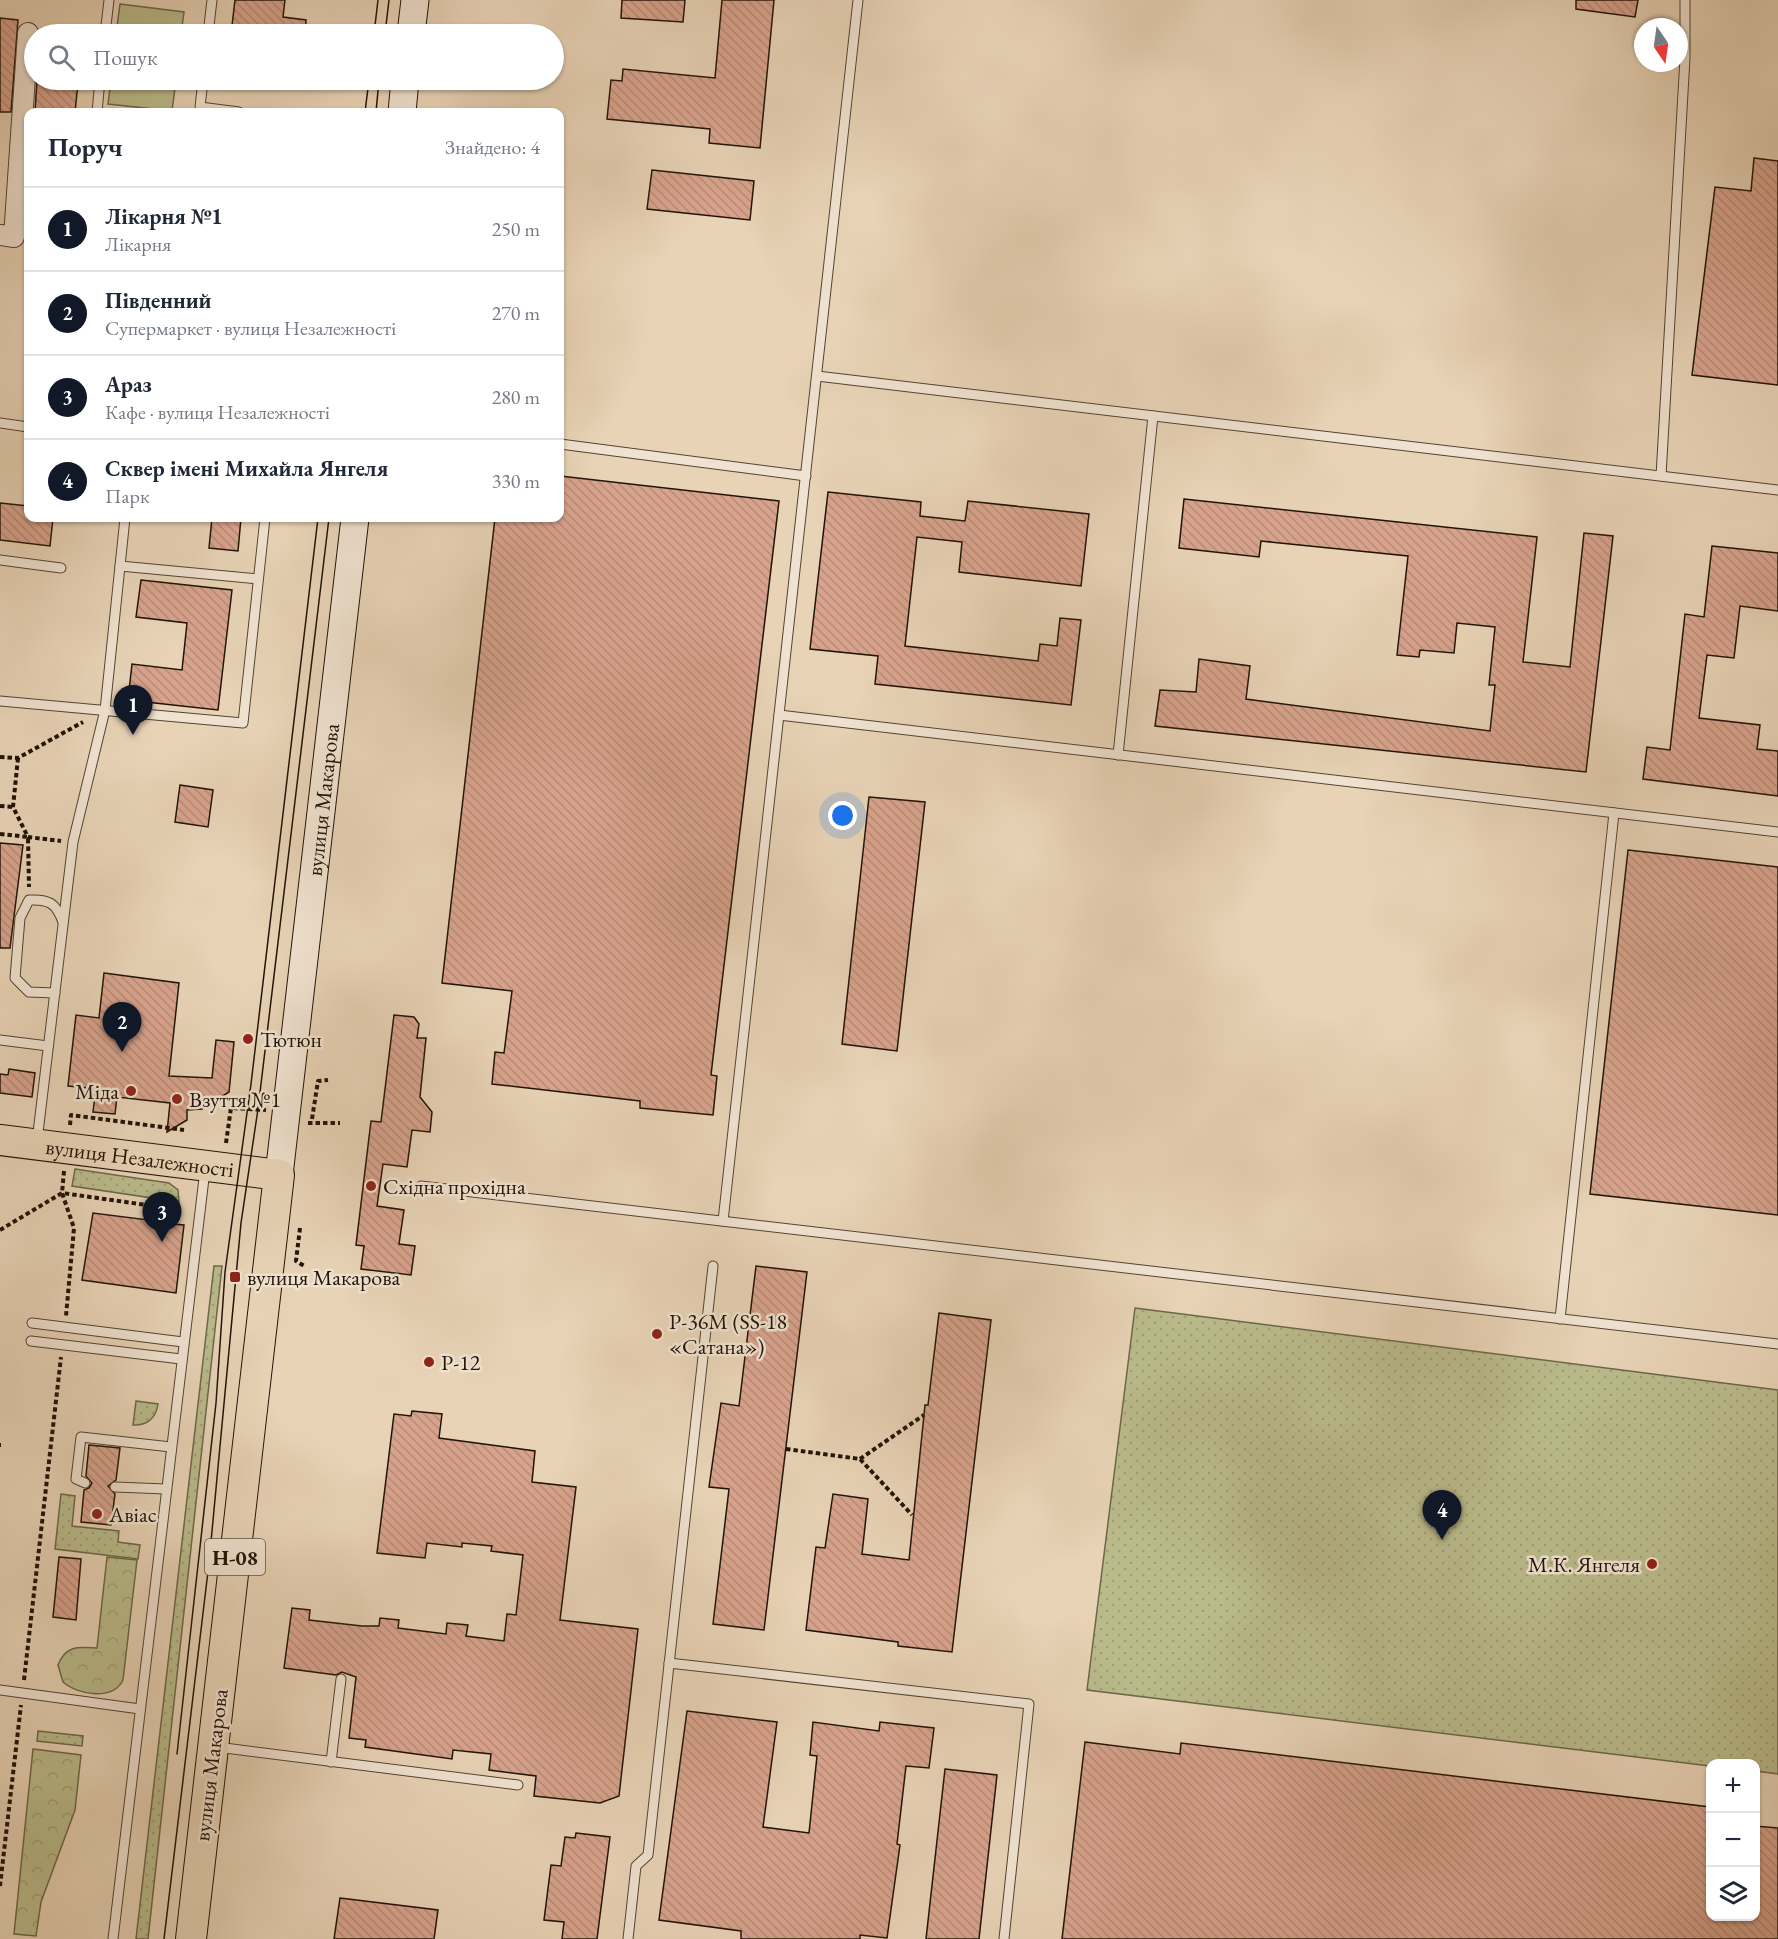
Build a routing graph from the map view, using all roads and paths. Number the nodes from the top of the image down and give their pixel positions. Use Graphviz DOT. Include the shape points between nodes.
graph roads {
  1 [pos="109,0"];
  2 [pos="212,0"];
  3 [pos="415,0"];
  4 [pos="858,0"];
  5 [pos="1685,0"];
  6 [pos="106,24"];
  7 [pos="209,24"];
  8 [pos="412,24"];
  9 [pos="24,72"];
  10 [pos="99,90"];
  11 [pos="202,90"];
  12 [pos="404,90"];
  13 [pos="97,108"];
  14 [pos="208,108"];
  15 [pos="402,108"];
  16 [pos="7,236"];
  17 [pos="817,376"];
  18 [pos="1153,416"];
  19 [pos="0,423"];
  20 [pos="24,426"];
  21 [pos="564,445"];
  22 [pos="806,476"];
  23 [pos="1661,476"];
  24 [pos="1778,490"];
  25 [pos="125,522"];
  26 [pos="265,522"];
  27 [pos="355,522"];
  28 [pos="0,560"];
  29 [pos="120,566"];
  30 [pos="61,568"];
  31 [pos="258,579"];
  32 [pos="0,701"];
  33 [pos="105,710"];
  34 [pos="779,715"];
  35 [pos="1118,755"];
  36 [pos="0,757"];
  37 [pos="18,758"];
  38 [pos="0,806"];
  39 [pos="13,807"];
  40 [pos="1614,813"];
  41 [pos="1778,832"];
  42 [pos="0,834"];
  43 [pos="28,837"];
  44 [pos="73,842"];
  45 [pos="29,900"];
  46 [pos="63,924"];
  47 [pos="55,993"];
  48 [pos="0,1040"];
  49 [pos="48,1046"];
  50 [pos="328,1080"];
  51 [pos="270,1110"];
  52 [pos="312,1119"];
  53 [pos="304,1123"];
  54 [pos="340,1123"];
  55 [pos="184,1130"];
  56 [pos="0,1140"];
  57 [pos="226,1143"];
  58 [pos="37,1144"];
  59 [pos="66,1148"];
  60 [pos="206,1165"];
  61 [pos="279,1174"];
  62 [pos="422,1186"];
  63 [pos="62,1193"];
  64 [pos="175,1209"];
  65 [pos="723,1221"];
  66 [pos="300,1228"];
  67 [pos="0,1230"];
  68 [pos="713,1266"];
  69 [pos="306,1267"];
  70 [pos="1560,1319"];
  71 [pos="32,1323"];
  72 [pos="64,1327"];
  73 [pos="31,1341"];
  74 [pos="183,1342"];
  75 [pos="62,1344"];
  76 [pos="1778,1344"];
  77 [pos="181,1359"];
  78 [pos="924,1415"];
  79 [pos="171,1447"];
  80 [pos="786,1449"];
  81 [pos="860,1459"];
  82 [pos="85,1483"];
  83 [pos="115,1487"];
  84 [pos="166,1489"];
  85 [pos="912,1515"];
  86 [pos="669,1663"];
  87 [pos="341,1679"];
  88 [pos="0,1690"];
  89 [pos="23,1692"];
  90 [pos="140,1708"];
  91 [pos="214,1746"];
  92 [pos="331,1762"];
  93 [pos="518,1785"];
  94 [pos="0,1886"];
  95 [pos="112,1939"];
  96 [pos="191,1939"];
  97 [pos="628,1939"];
  98 [pos="1004,1939"];
  1 -- 6 [label="lane"];
  2 -- 7 [label="lane"];
  3 -- 8 [label="main road"];
  4 -- 17 [label="lane"];
  5 -- 23 [label="lane"];
  9 -- 16 [label="street"];
  10 -- 13 [label="lane"];
  11 -- 14 [label="lane" via="200,107"];
  12 -- 15 [label="main road"];
  17 -- 18 [label="lane"];
  17 -- 22 [label="lane"];
  18 -- 23 [label="lane"];
  18 -- 35 [label="lane"];
  19 -- 20 [label="lane"];
  21 -- 22 [label="lane"];
  22 -- 34 [label="lane"];
  23 -- 24 [label="lane"];
  25 -- 29 [label="lane"];
  26 -- 31 [label="lane"];
  27 -- 61 [label="main road, вулиця Макарова / Н-08"];
  28 -- 30 [label="lane"];
  29 -- 31 [label="lane"];
  29 -- 33 [label="lane"];
  31 -- 33 [label="lane" via="243,723"];
  32 -- 33 [label="lane"];
  33 -- 37 [label="path"];
  33 -- 44 [label="lane"];
  34 -- 35 [label="lane"];
  34 -- 65 [label="lane"];
  35 -- 40 [label="lane"];
  36 -- 37 [label="path"];
  37 -- 39 [label="path"];
  38 -- 39 [label="path"];
  39 -- 43 [label="path"];
  40 -- 41 [label="lane"];
  40 -- 70 [label="lane"];
  42 -- 43 [label="path"];
  43 -- 44 [label="path"];
  43 -- 45 [label="path"];
  44 -- 46 [label="lane"];
  45 -- 46 [label="lane" via="45,899 57,908"];
  45 -- 47 [label="lane" via="20,918 15,978 29,992"];
  46 -- 47 [label="lane"];
  47 -- 49 [label="lane"];
  48 -- 49 [label="lane"];
  49 -- 58 [label="lane"];
  50 -- 52 [label="path" via="318,1081"];
  51 -- 57 [label="path" via="231,1108"];
  53 -- 54 [label="path"];
  55 -- 59 [label="path" via="71,1115"];
  56 -- 58 [label="main road, вулиця Незалежності"];
  58 -- 59 [label="main road, вулиця Незалежності"];
  59 -- 60 [label="main road, вулиця Незалежності"];
  59 -- 63 [label="path"];
  60 -- 61 [label="main road, вулиця Незалежності"];
  60 -- 74 [label="lane"];
  61 -- 91 [label="main road, вулиця Макарова / Н-08"];
  62 -- 65 [label="lane"];
  63 -- 64 [label="path"];
  63 -- 67 [label="path"];
  63 -- 72 [label="path" via="75,1228"];
  65 -- 70 [label="lane"];
  66 -- 69 [label="path" via="296,1260"];
  68 -- 86 [label="lane"];
  70 -- 76 [label="lane"];
  71 -- 72 [label="lane"];
  72 -- 74 [label="lane"];
  73 -- 75 [label="lane"];
  74 -- 77 [label="lane"];
  75 -- 77 [label="lane"];
  75 -- 89 [label="path"];
  77 -- 79 [label="lane"];
  78 -- 81 [label="path"];
  79 -- 82 [label="lane" via="81,1437 76,1479"];
  79 -- 84 [label="lane"];
  80 -- 81 [label="path"];
  81 -- 85 [label="path"];
  83 -- 84 [label="lane"];
  84 -- 90 [label="lane"];
  86 -- 97 [label="lane" via="648,1855 636,1866"];
  86 -- 98 [label="lane" via="1029,1704"];
  87 -- 92 [label="lane"];
  88 -- 89 [label="lane"];
  89 -- 90 [label="lane"];
  89 -- 94 [label="path"];
  90 -- 95 [label="lane"];
  91 -- 92 [label="lane"];
  91 -- 96 [label="main road, вулиця Макарова / Н-08"];
  92 -- 93 [label="lane"];
}
